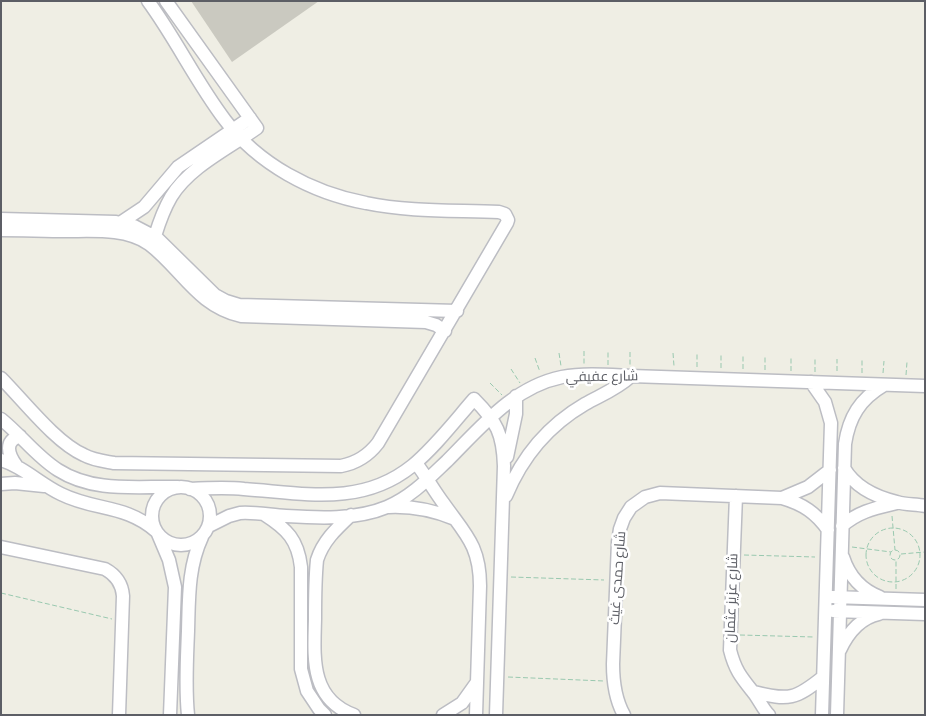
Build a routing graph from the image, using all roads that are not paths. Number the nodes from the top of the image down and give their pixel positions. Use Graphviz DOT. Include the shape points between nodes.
graph roads {
  1 [pos="148,1"];
  2 [pos="166,1"];
  3 [pos="237,134"];
  4 [pos="150,202"];
  5 [pos="164,212"];
  6 [pos="1,219"];
  7 [pos="120,222"];
  8 [pos="1,230"];
  9 [pos="155,236"];
  10 [pos="181,268"];
  11 [pos="438,310"];
  12 [pos="248,311"];
  13 [pos="457,311"];
  14 [pos="441,328"];
  15 [pos="630,376"];
  16 [pos="1,378"];
  17 [pos="813,382"];
  18 [pos="884,385"];
  19 [pos="925,386"];
  20 [pos="517,396"];
  21 [pos="490,418"];
  22 [pos="1,419"];
  23 [pos="20,436"];
  24 [pos="1,460"];
  25 [pos="416,462"];
  26 [pos="16,466"];
  27 [pos="504,466"];
  28 [pos="844,468"];
  29 [pos="830,470"];
  30 [pos="428,480"];
  31 [pos="1,484"];
  32 [pos="46,486"];
  33 [pos="184,488"];
  34 [pos="736,496"];
  35 [pos="782,498"];
  36 [pos="894,503"];
  37 [pos="502,505"];
  38 [pos="925,506"];
  39 [pos="387,507"];
  40 [pos="263,514"];
  41 [pos="351,515"];
  42 [pos="456,520"];
  43 [pos="842,526"];
  44 [pos="828,530"];
  45 [pos="205,531"];
  46 [pos="157,533"];
  47 [pos="1,547"];
  48 [pos="842,550"];
  49 [pos="826,596"];
  50 [pos="840,597"];
  51 [pos="890,599"];
  52 [pos="924,600"];
  53 [pos="826,611"];
  54 [pos="840,611"];
  55 [pos="887,613"];
  56 [pos="925,614"];
  57 [pos="839,652"];
  58 [pos="824,676"];
  59 [pos="477,682"];
  60 [pos="497,691"];
  61 [pos="754,692"];
  62 [pos="118,715"];
  63 [pos="170,715"];
  64 [pos="188,715"];
  65 [pos="326,715"];
  66 [pos="354,715"];
  67 [pos="443,715"];
  68 [pos="476,715"];
  69 [pos="496,715"];
  70 [pos="502,715"];
  71 [pos="624,715"];
  72 [pos="769,715"];
  73 [pos="822,715"];
  74 [pos="837,715"];
  1 -- 3 [label="street" via="223,118"];
  2 -- 3 [label="street" via="253,123"];
  3 -- 4 [label="street" via="178,167"];
  3 -- 5 [label="street" via="189,175 171,197"];
  3 -- 13 [label="street" via="296,179 338,196 382,206 505,214 506,226"];
  4 -- 5 [label="street" via="155,210"];
  4 -- 7 [label="street"];
  5 -- 9 [label="street"];
  6 -- 7 [label="street"];
  7 -- 9 [label="street"];
  8 -- 10 [label="street" via="122,233 149,245"];
  9 -- 10 [label="street"];
  10 -- 12 [label="street" via="215,295"];
  11 -- 12 [label="street"];
  11 -- 13 [label="street"];
  11 -- 14 [label="street"];
  12 -- 14 [label="street" via="421,321"];
  13 -- 14 [label="street"];
  14 -- 16 [label="street" via="378,443 362,459 341,466 114,463 93,459 60,440"];
  15 -- 17 [label="street, شارع عفيفي"];
  15 -- 20 [label="street, شارع عفيفي" via="563,377 543,382"];
  15 -- 37 [label="street" via="613,390 562,420 543,437 526,458"];
  17 -- 18 [label="street, شارع عفيفي"];
  17 -- 29 [label="street" via="829,412"];
  18 -- 19 [label="street, شارع عفيفي"];
  18 -- 28 [label="street" via="866,398 852,416 847,430"];
  20 -- 21 [label="street, شارع عفيفي"];
  20 -- 27 [label="street"];
  21 -- 25 [label="street" via="474,399"];
  21 -- 27 [label="street" via="502,438"];
  21 -- 30 [label="street, شارع عفيفي"];
  22 -- 23 [label="street"];
  23 -- 26 [label="street" via="10,442 8,448"];
  23 -- 33 [label="street" via="57,470 84,482 110,487"];
  24 -- 26 [label="street"];
  25 -- 30 [label="street"];
  25 -- 33 [label="street" via="391,480 347,494 324,496"];
  26 -- 32 [label="street"];
  27 -- 37 [label="street"];
  28 -- 36 [label="street" via="852,480"];
  28 -- 43 [label="street"];
  29 -- 35 [label="street, شارع حمدى غيث" via="808,487"];
  29 -- 44 [label="street"];
  30 -- 39 [label="street, شارع عفيفي"];
  30 -- 42 [label="street"];
  31 -- 32 [label="street"];
  32 -- 46 [label="street" via="74,500 127,513"];
  33 -- 45 [label="street" via="202,496 208,506 210,513"];
  33 -- 46 [label="street" via="165,492 156,501 152,520"];
  34 -- 35 [label="street, شارع حمدى غيث"];
  34 -- 61 [label="street, شارع عزيز عثمان" via="730,650 738,674"];
  34 -- 71 [label="street, شارع حمدى غيث" via="660,493 645,497 624,518 620,529 613,681"];
  35 -- 44 [label="street, شارع حمدى غيث" via="809,509"];
  36 -- 38 [label="street"];
  36 -- 43 [label="street" via="867,510"];
  37 -- 60 [label="street"];
  39 -- 41 [label="street, شارع عفيفي"];
  39 -- 42 [label="street" via="422,509"];
  40 -- 41 [label="street, شارع عفيفي" via="306,517"];
  40 -- 45 [label="street, شارع عفيفي" via="229,516"];
  40 -- 65 [label="street" via="288,532 300,554 301,669 307,691"];
  41 -- 66 [label="street" via="327,539 317,560 314,656 316,675 325,694 339,708"];
  42 -- 59 [label="street" via="472,543 480,571"];
  43 -- 48 [label="street"];
  44 -- 49 [label="street"];
  45 -- 46 [label="street" via="196,541 183,546 169,543"];
  45 -- 64 [label="street" via="193,559 190,583"];
  46 -- 63 [label="street" via="169,560 175,587"];
  47 -- 62 [label="street" via="105,570 120,582 122,622"];
  48 -- 50 [label="street"];
  48 -- 51 [label="street" via="852,577 873,594"];
  49 -- 50 [label="street"];
  49 -- 53 [label="street"];
  50 -- 51 [label="street"];
  50 -- 54 [label="street"];
  51 -- 52 [label="street"];
  53 -- 54 [label="street"];
  53 -- 58 [label="street"];
  54 -- 55 [label="street"];
  54 -- 57 [label="street"];
  55 -- 56 [label="street"];
  55 -- 57 [label="street" via="874,615 853,629"];
  57 -- 74 [label="street"];
  58 -- 61 [label="street" via="792,697 772,697"];
  58 -- 73 [label="street"];
  59 -- 67 [label="street" via="462,702"];
  59 -- 68 [label="street"];
  60 -- 69 [label="street"];
  60 -- 70 [label="street"];
  61 -- 72 [label="street, شارع عزيز عثمان"];
}
